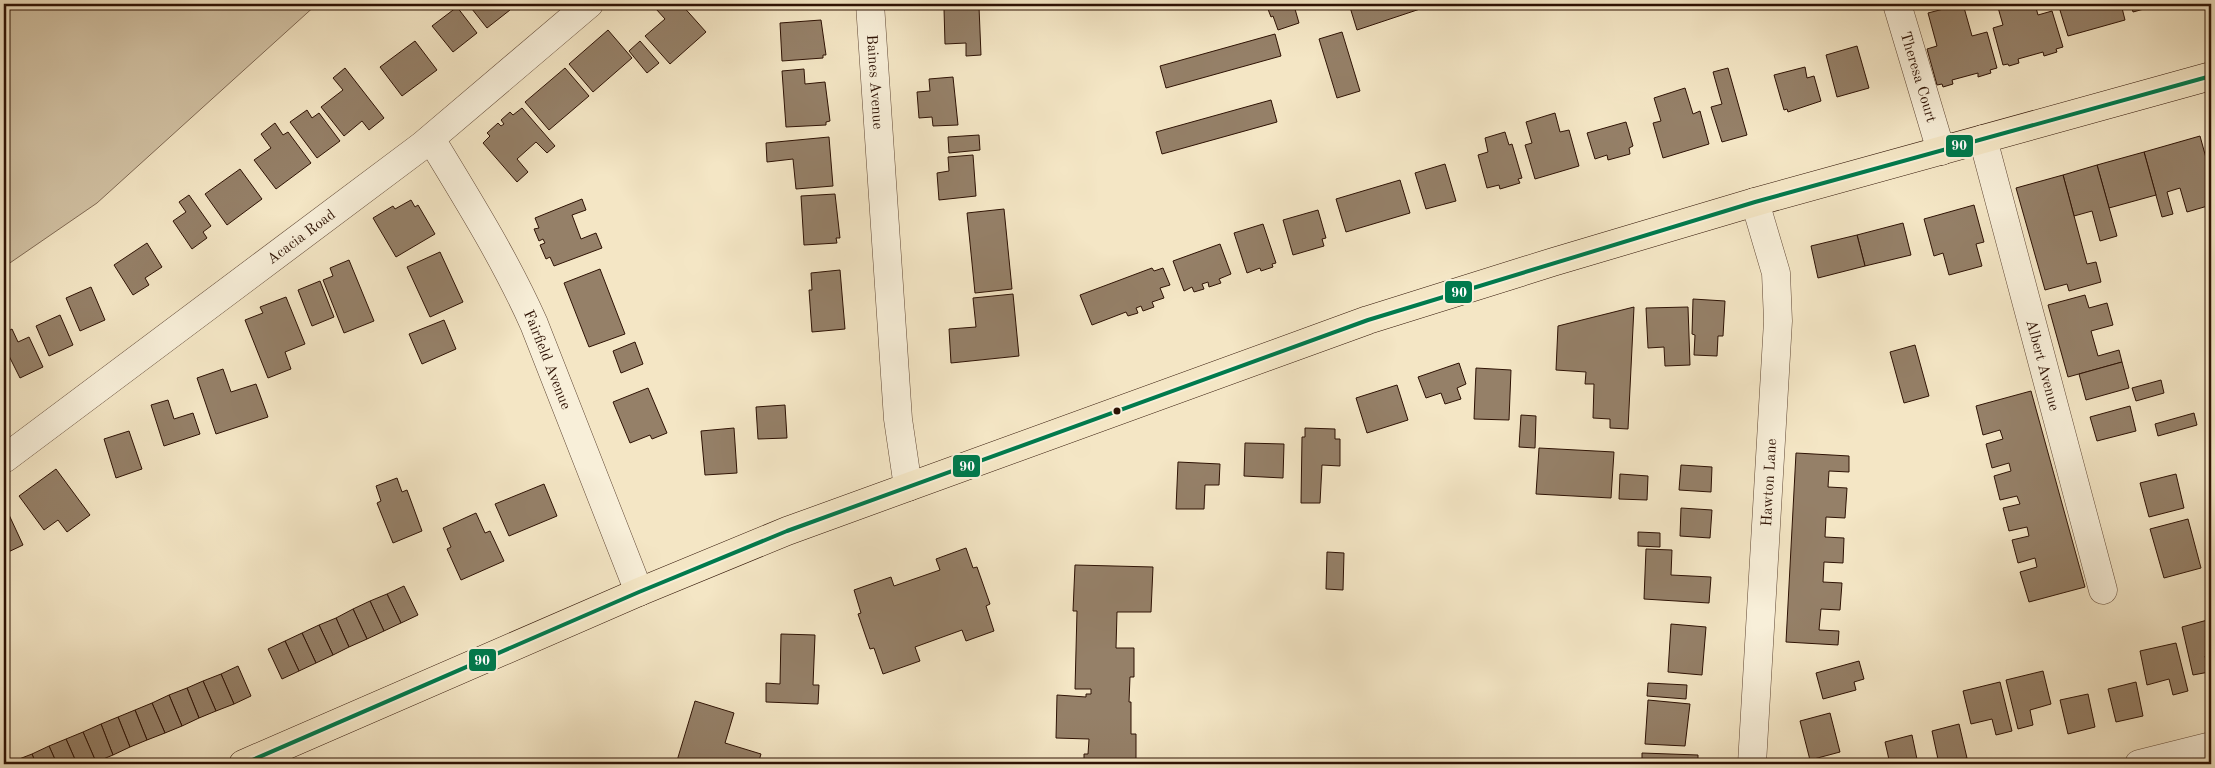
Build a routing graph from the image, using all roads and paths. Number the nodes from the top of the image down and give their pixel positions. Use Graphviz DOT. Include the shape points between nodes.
graph roads {
  1 [pos="589,4"];
  2 [pos="870,4"];
  3 [pos="1897,4"];
  4 [pos="2211,76"];
  5 [pos="431,139"];
  6 [pos="1983,139"];
  7 [pos="1941,151"];
  8 [pos="1754,202"];
  9 [pos="4,459"];
  10 [pos="908,487"];
  11 [pos="2103,590"];
  12 [pos="639,592"];
  13 [pos="2211,746"];
  14 [pos="243,764"];
  15 [pos="1752,764"];
  16 [pos="2139,764"];
  1 -- 5 [label="street, Acacia Road"];
  2 -- 10 [label="street, Baines Avenue" via="898,419"];
  3 -- 7 [label="street, Theresa Court"];
  4 -- 6 [label="main road"];
  5 -- 9 [label="street, Acacia Road"];
  5 -- 12 [label="street, Fairfield Avenue" via="517,286"];
  6 -- 7 [label="main road"];
  6 -- 11 [label="street, Albert Avenue"];
  7 -- 8 [label="main road"];
  8 -- 10 [label="main road" via="1368,320"];
  8 -- 15 [label="street, Hawton Lane" via="1776,273 1778,321"];
  10 -- 12 [label="main road" via="787,531"];
  12 -- 14 [label="main road"];
  13 -- 16 [label="street"];
}
